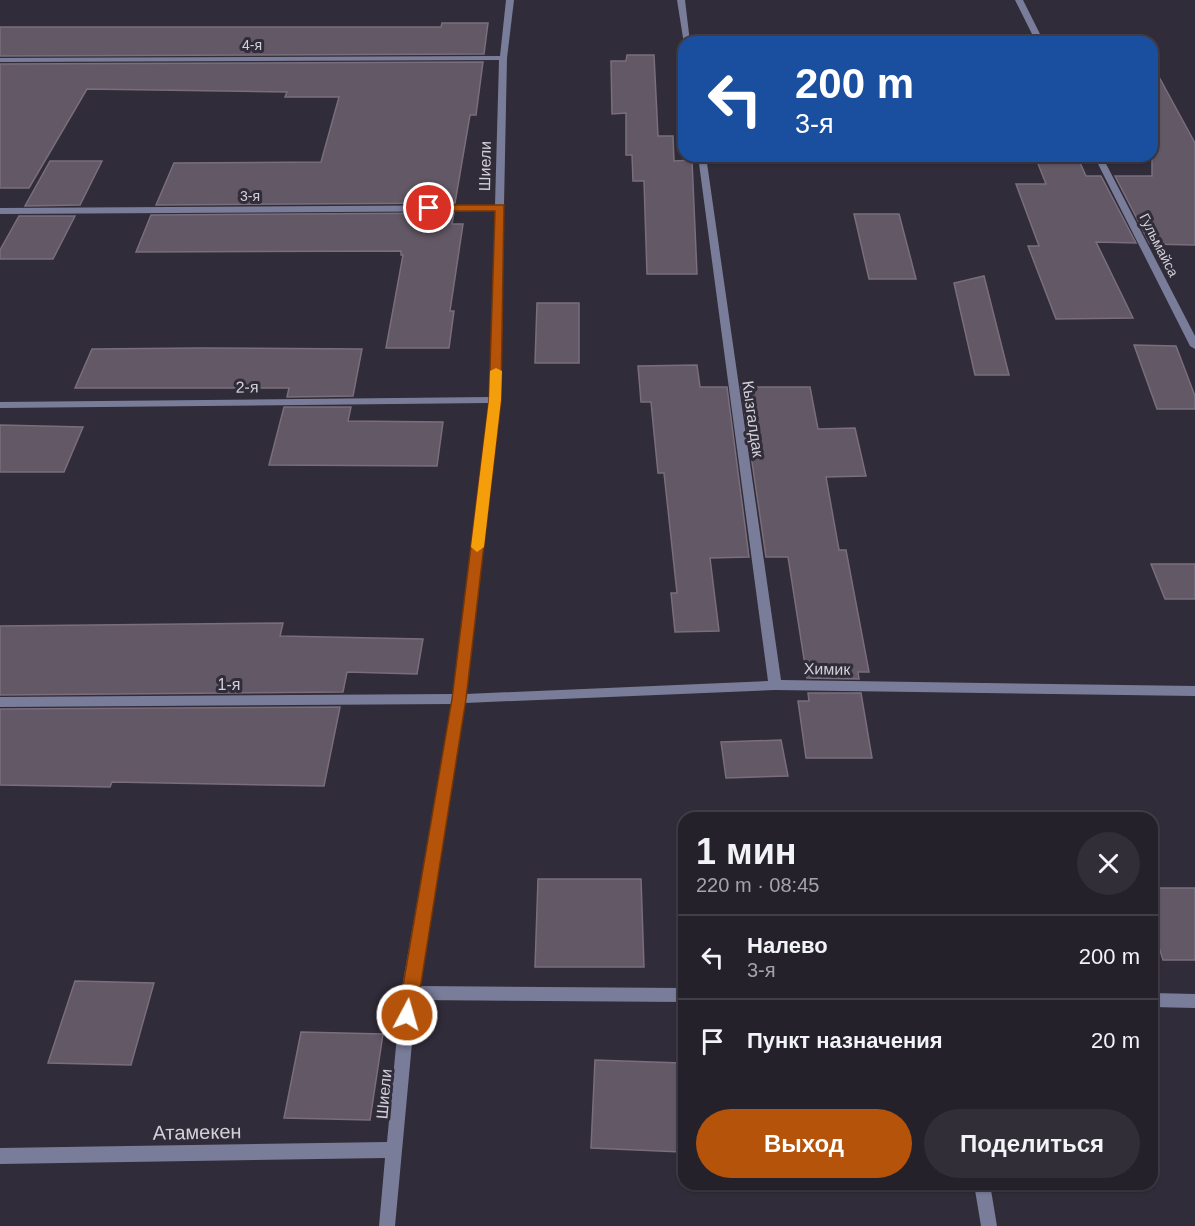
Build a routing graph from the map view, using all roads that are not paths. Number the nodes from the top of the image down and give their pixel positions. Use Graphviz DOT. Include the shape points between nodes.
graph roads {
  1 [pos="510,0"];
  2 [pos="681,0"];
  3 [pos="1019,0"];
  4 [pos="686,36"];
  5 [pos="1037,36"];
  6 [pos="503,58"];
  7 [pos="0,60"];
  8 [pos="703,162"];
  9 [pos="1101,162"];
  10 [pos="500,208"];
  11 [pos="0,211"];
  12 [pos="1195,346"];
  13 [pos="495,400"];
  14 [pos="0,405"];
  15 [pos="775,685"];
  16 [pos="1195,691"];
  17 [pos="459,699"];
  18 [pos="0,702"];
  19 [pos="409,993"];
  20 [pos="678,995"];
  21 [pos="1158,1000"];
  22 [pos="1195,1000"];
  23 [pos="395,1150"];
  24 [pos="0,1156"];
  25 [pos="983,1190"];
  26 [pos="387,1226"];
  27 [pos="989,1226"];
  1 -- 6 [label="street, Шиели"];
  2 -- 4 [label="street"];
  3 -- 5 [label="street"];
  6 -- 7 [label="street, 4-я"];
  6 -- 10 [label="street, Шиели"];
  8 -- 15 [label="street, Кызгалдак"];
  9 -- 12 [label="street, Гульмайса"];
  10 -- 11 [label="street, 3-я"];
  10 -- 13 [label="street, Шиели"];
  13 -- 14 [label="street, 2-я"];
  13 -- 17 [label="street, Шиели"];
  15 -- 16 [label="street, Химик"];
  15 -- 17 [label="street, Химик"];
  17 -- 18 [label="street, 1-я"];
  17 -- 19 [label="street, Шиели"];
  19 -- 20 [label="street"];
  19 -- 23 [label="street, Шиели"];
  21 -- 22 [label="street"];
  23 -- 24 [label="street, Атамекен"];
  23 -- 26 [label="street, Шиели"];
  25 -- 27 [label="street"];
}
